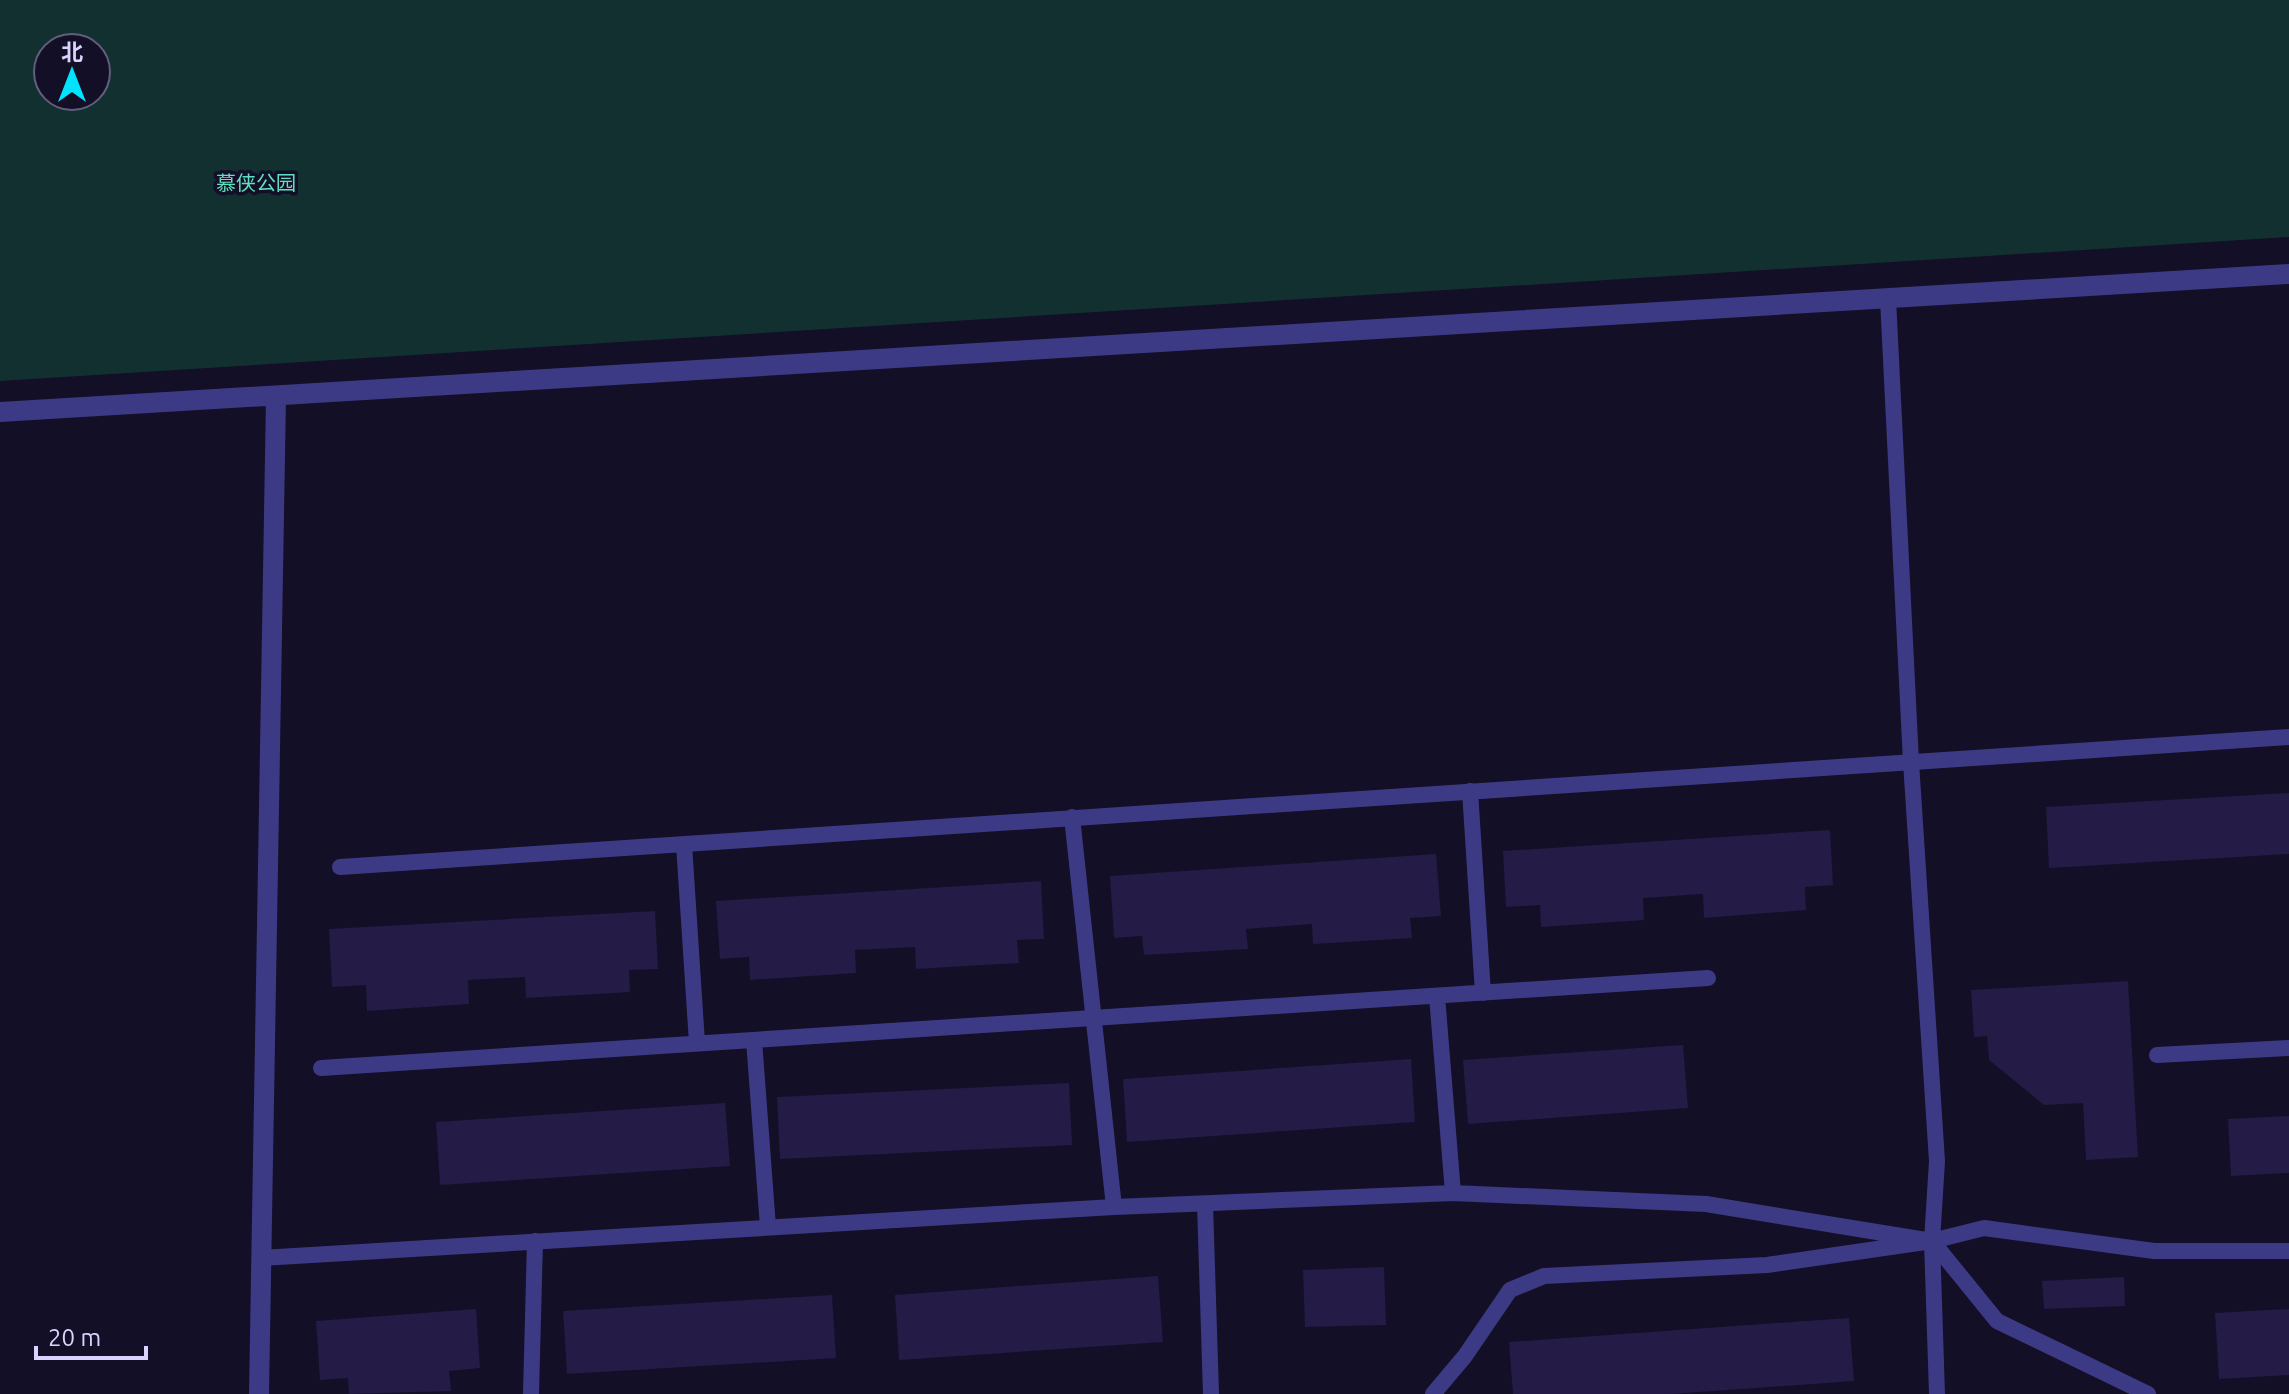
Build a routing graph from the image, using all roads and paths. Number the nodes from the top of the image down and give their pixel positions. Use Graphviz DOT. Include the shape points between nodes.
graph roads {
  1 [pos="2289,274"];
  2 [pos="1888,299"];
  3 [pos="276,397"];
  4 [pos="0,412"];
  5 [pos="2289,737"];
  6 [pos="1911,762"];
  7 [pos="1470,791"];
  8 [pos="1072,817"];
  9 [pos="684,844"];
  10 [pos="340,867"];
  11 [pos="1708,978"];
  12 [pos="1483,993"];
  13 [pos="1437,996"];
  14 [pos="1093,1018"];
  15 [pos="754,1040"];
  16 [pos="697,1043"];
  17 [pos="2289,1048"];
  18 [pos="2157,1055"];
  19 [pos="321,1068"];
  20 [pos="1453,1193"];
  21 [pos="1205,1204"];
  22 [pos="1114,1207"];
  23 [pos="768,1227"];
  24 [pos="535,1241"];
  25 [pos="1932,1241"];
  26 [pos="2289,1251"];
  27 [pos="261,1258"];
  28 [pos="259,1394"];
  29 [pos="531,1394"];
  30 [pos="1211,1394"];
  31 [pos="1433,1394"];
  32 [pos="1937,1394"];
  33 [pos="2148,1394"];
  1 -- 2 [label="street"];
  2 -- 3 [label="street"];
  2 -- 6 [label="lane"];
  3 -- 4 [label="street"];
  3 -- 27 [label="street"];
  5 -- 6 [label="lane"];
  6 -- 7 [label="lane"];
  6 -- 25 [label="lane" via="1937,1161"];
  7 -- 8 [label="lane"];
  7 -- 12 [label="lane"];
  8 -- 9 [label="lane"];
  8 -- 14 [label="lane"];
  9 -- 10 [label="lane"];
  9 -- 16 [label="lane"];
  11 -- 12 [label="lane"];
  12 -- 13 [label="lane"];
  13 -- 14 [label="lane"];
  13 -- 20 [label="lane"];
  14 -- 15 [label="lane"];
  14 -- 22 [label="lane"];
  15 -- 16 [label="lane"];
  15 -- 23 [label="lane"];
  16 -- 19 [label="lane"];
  17 -- 18 [label="lane"];
  20 -- 21 [label="lane"];
  20 -- 25 [label="lane" via="1706,1204"];
  21 -- 22 [label="lane"];
  21 -- 30 [label="lane"];
  22 -- 23 [label="lane"];
  23 -- 24 [label="lane"];
  24 -- 27 [label="lane"];
  24 -- 29 [label="lane"];
  25 -- 26 [label="lane" via="1984,1228 2154,1251"];
  25 -- 31 [label="lane" via="1767,1265 1544,1276 1510,1290"];
  25 -- 32 [label="lane"];
  25 -- 33 [label="lane" via="1997,1321"];
  27 -- 28 [label="street"];
}
